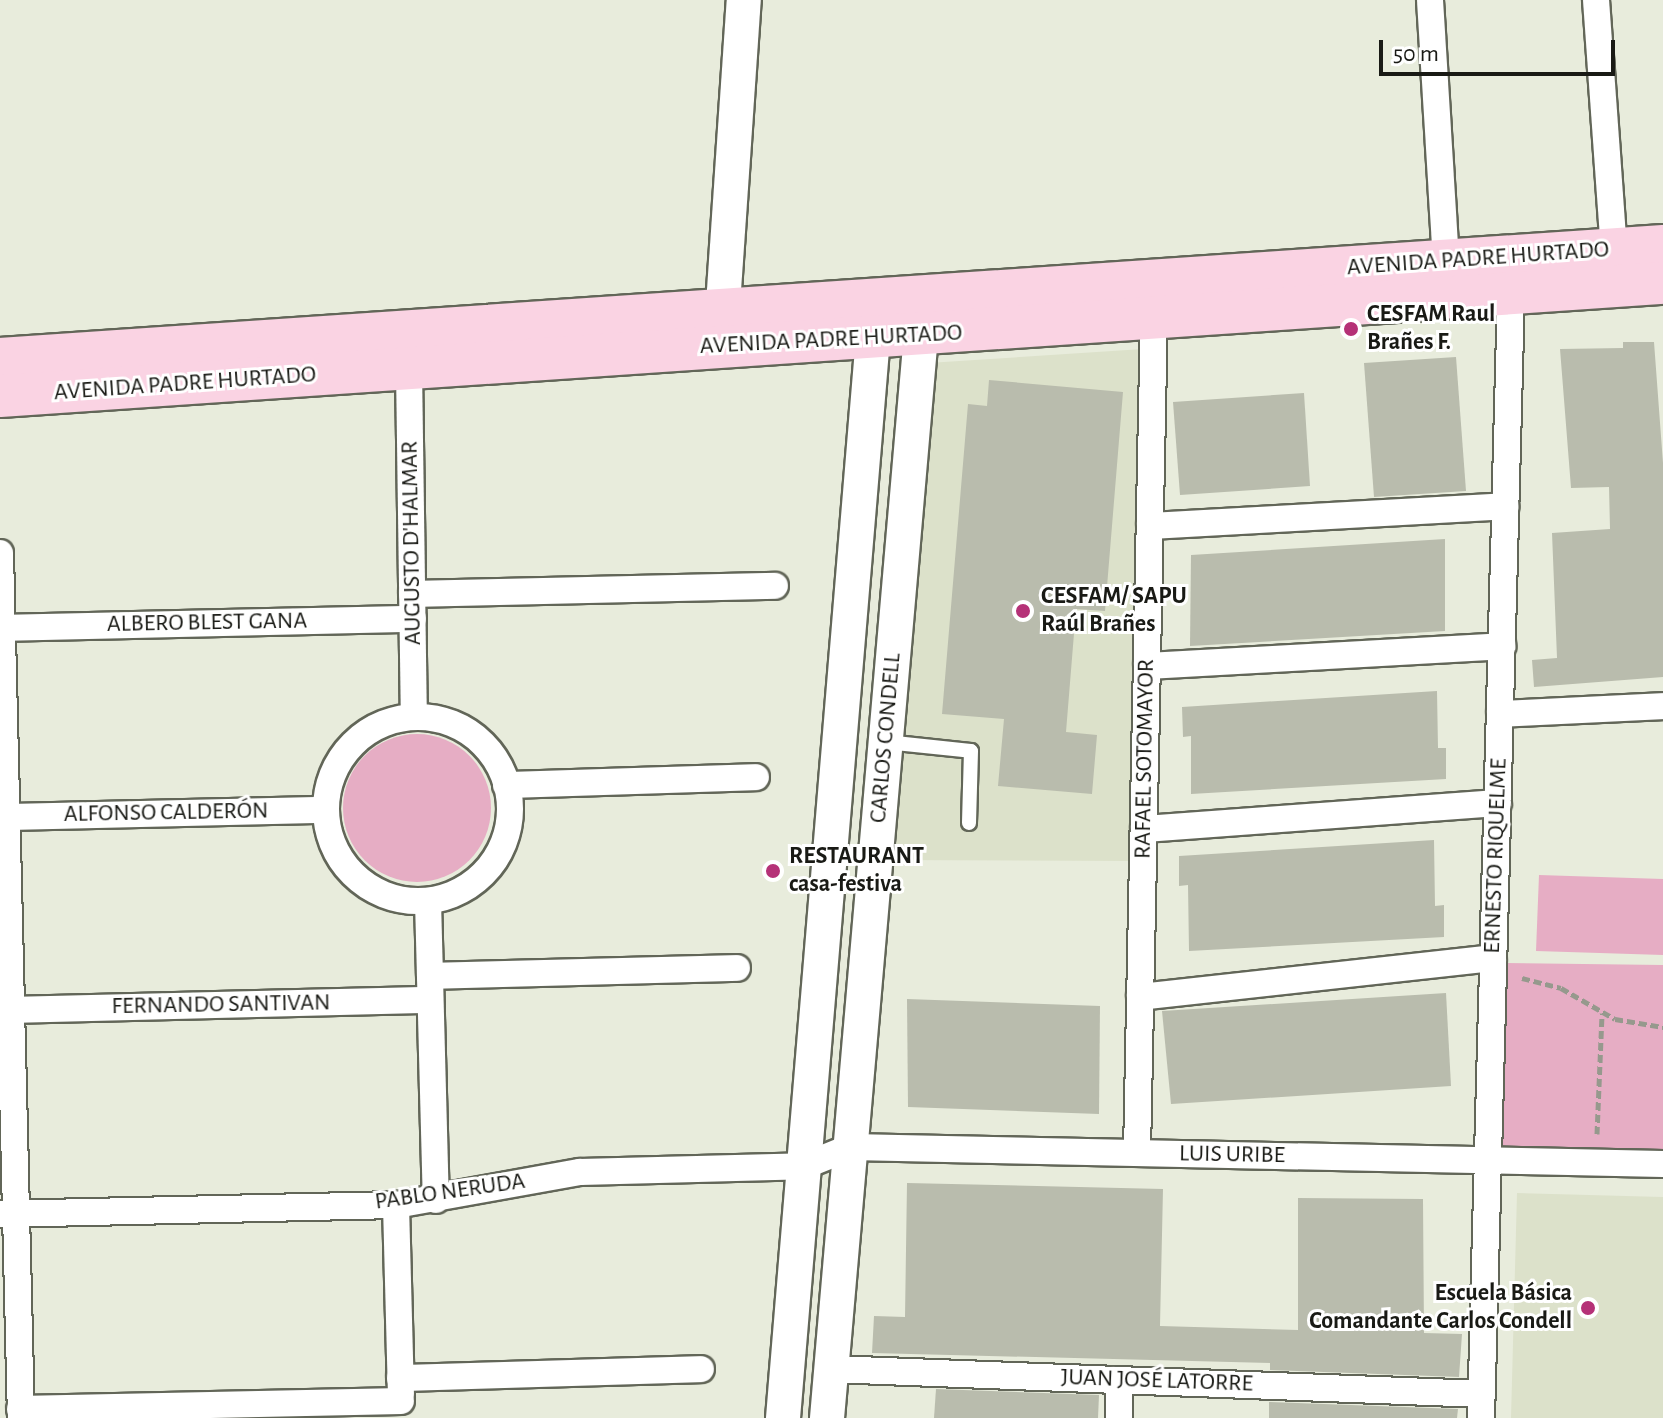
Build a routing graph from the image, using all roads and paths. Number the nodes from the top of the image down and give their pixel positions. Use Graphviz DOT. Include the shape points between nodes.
graph roads {
  1 [pos="744,0"];
  2 [pos="1430,0"];
  3 [pos="1596,0"];
  4 [pos="1663,246"];
  5 [pos="1614,249"];
  6 [pos="1446,261"];
  7 [pos="1663,283"];
  8 [pos="1511,294"];
  9 [pos="896,317"];
  10 [pos="1154,317"];
  11 [pos="722,328"];
  12 [pos="0,359"];
  13 [pos="409,369"];
  14 [pos="0,396"];
  15 [pos="1505,506"];
  16 [pos="1150,526"];
  17 [pos="0,553"];
  18 [pos="775,586"];
  19 [pos="0,601"];
  20 [pos="413,606"];
  21 [pos="2,628"];
  22 [pos="1502,646"];
  23 [pos="1147,666"];
  24 [pos="1663,706"];
  25 [pos="1500,714"];
  26 [pos="414,716"];
  27 [pos="886,742"];
  28 [pos="756,777"];
  29 [pos="506,785"];
  30 [pos="1498,803"];
  31 [pos="325,810"];
  32 [pos="7,817"];
  33 [pos="969,823"];
  34 [pos="1144,829"];
  35 [pos="4,896"];
  36 [pos="428,901"];
  37 [pos="737,968"];
  38 [pos="1493,968"];
  39 [pos="430,988"];
  40 [pos="1140,997"];
  41 [pos="11,1010"];
  42 [pos="1602,1013"];
  43 [pos="1663,1027"];
  44 [pos="6,1049"];
  45 [pos="851,1147"];
  46 [pos="1137,1153"];
  47 [pos="1488,1161"];
  48 [pos="1596,1163"];
  49 [pos="1663,1164"];
  50 [pos="804,1166"];
  51 [pos="436,1200"];
  52 [pos="396,1205"];
  53 [pos="8,1213"];
  54 [pos="701,1369"];
  55 [pos="831,1369"];
  56 [pos="1119,1380"];
  57 [pos="401,1399"];
  58 [pos="1482,1406"];
  59 [pos="20,1413"];
  60 [pos="783,1418"];
  61 [pos="827,1418"];
  62 [pos="1119,1418"];
  1 -- 11 [label="street"];
  2 -- 6 [label="street"];
  3 -- 5 [label="street"];
  4 -- 5 [label="main road, AVENIDA PADRE HURTADO"];
  5 -- 6 [label="main road, AVENIDA PADRE HURTADO"];
  6 -- 9 [label="main road, AVENIDA PADRE HURTADO"];
  7 -- 8 [label="main road, AVENIDA PADRE HURTADO"];
  8 -- 10 [label="main road, AVENIDA PADRE HURTADO"];
  8 -- 15 [label="street, ERNESTO RIQUELME"];
  9 -- 10 [label="main road, AVENIDA PADRE HURTADO"];
  9 -- 11 [label="main road, AVENIDA PADRE HURTADO"];
  9 -- 27 [label="street, CARLOS CONDELL"];
  9 -- 50 [label="street, CARLOS CONDELL"];
  10 -- 16 [label="street, RAFAEL SOTOMAYOR"];
  11 -- 12 [label="main road, AVENIDA PADRE HURTADO"];
  11 -- 13 [label="main road, AVENIDA PADRE HURTADO"];
  13 -- 14 [label="main road, AVENIDA PADRE HURTADO"];
  13 -- 20 [label="street, AUGUSTO D'HALMAR"];
  15 -- 16 [label="street"];
  15 -- 22 [label="street, ERNESTO RIQUELME"];
  16 -- 23 [label="street, RAFAEL SOTOMAYOR"];
  17 -- 19 [label="street"];
  18 -- 20 [label="street, ALBERO BLEST GANA"];
  19 -- 21 [label="street"];
  20 -- 21 [label="street, ALBERO BLEST GANA"];
  20 -- 26 [label="street, AUGUSTO D'HALMAR"];
  21 -- 32 [label="street"];
  22 -- 23 [label="street"];
  22 -- 25 [label="street, ERNESTO RIQUELME"];
  23 -- 34 [label="street, RAFAEL SOTOMAYOR"];
  24 -- 25 [label="street"];
  25 -- 30 [label="street, ERNESTO RIQUELME"];
  26 -- 29 [label="street" via="449,722 472,735 491,753"];
  26 -- 31 [label="street" via="380,724 351,745 332,774"];
  27 -- 33 [label="lane" via="971,751"];
  27 -- 45 [label="street, CARLOS CONDELL"];
  28 -- 29 [label="street"];
  29 -- 36 [label="street" via="509,824 494,861 465,888"];
  30 -- 34 [label="street"];
  30 -- 38 [label="street, ERNESTO RIQUELME"];
  31 -- 32 [label="street, ALFONSO CALDERÓN"];
  31 -- 36 [label="street" via="334,847 356,878 390,896"];
  32 -- 35 [label="street"];
  34 -- 40 [label="street, RAFAEL SOTOMAYOR"];
  35 -- 41 [label="street"];
  36 -- 39 [label="street"];
  37 -- 39 [label="street, FERNANDO SANTIVAN"];
  38 -- 40 [label="street"];
  38 -- 42 [label="path" via="1542,982"];
  38 -- 47 [label="street, ERNESTO RIQUELME"];
  39 -- 41 [label="street, FERNANDO SANTIVAN"];
  39 -- 51 [label="street"];
  40 -- 46 [label="street, RAFAEL SOTOMAYOR"];
  41 -- 44 [label="street"];
  42 -- 43 [label="path"];
  42 -- 48 [label="path"];
  44 -- 53 [label="street"];
  45 -- 46 [label="street, LUIS URIBE"];
  45 -- 50 [label="street, LUIS URIBE"];
  45 -- 55 [label="street, CARLOS CONDELL"];
  46 -- 47 [label="street, LUIS URIBE"];
  47 -- 48 [label="street, LUIS URIBE"];
  47 -- 58 [label="street, ERNESTO RIQUELME"];
  48 -- 49 [label="street, LUIS URIBE"];
  50 -- 51 [label="street, PABLO NERUDA" via="580,1172"];
  50 -- 60 [label="street, CARLOS CONDELL"];
  51 -- 52 [label="street, PABLO NERUDA"];
  52 -- 53 [label="street, PABLO NERUDA"];
  52 -- 57 [label="street"];
  53 -- 59 [label="street"];
  54 -- 57 [label="street"];
  55 -- 56 [label="street, JUAN JOSÉ LATORRE"];
  55 -- 61 [label="street, CARLOS CONDELL"];
  56 -- 58 [label="street, JUAN JOSÉ LATORRE"];
  56 -- 62 [label="street"];
  57 -- 59 [label="street"];
}
